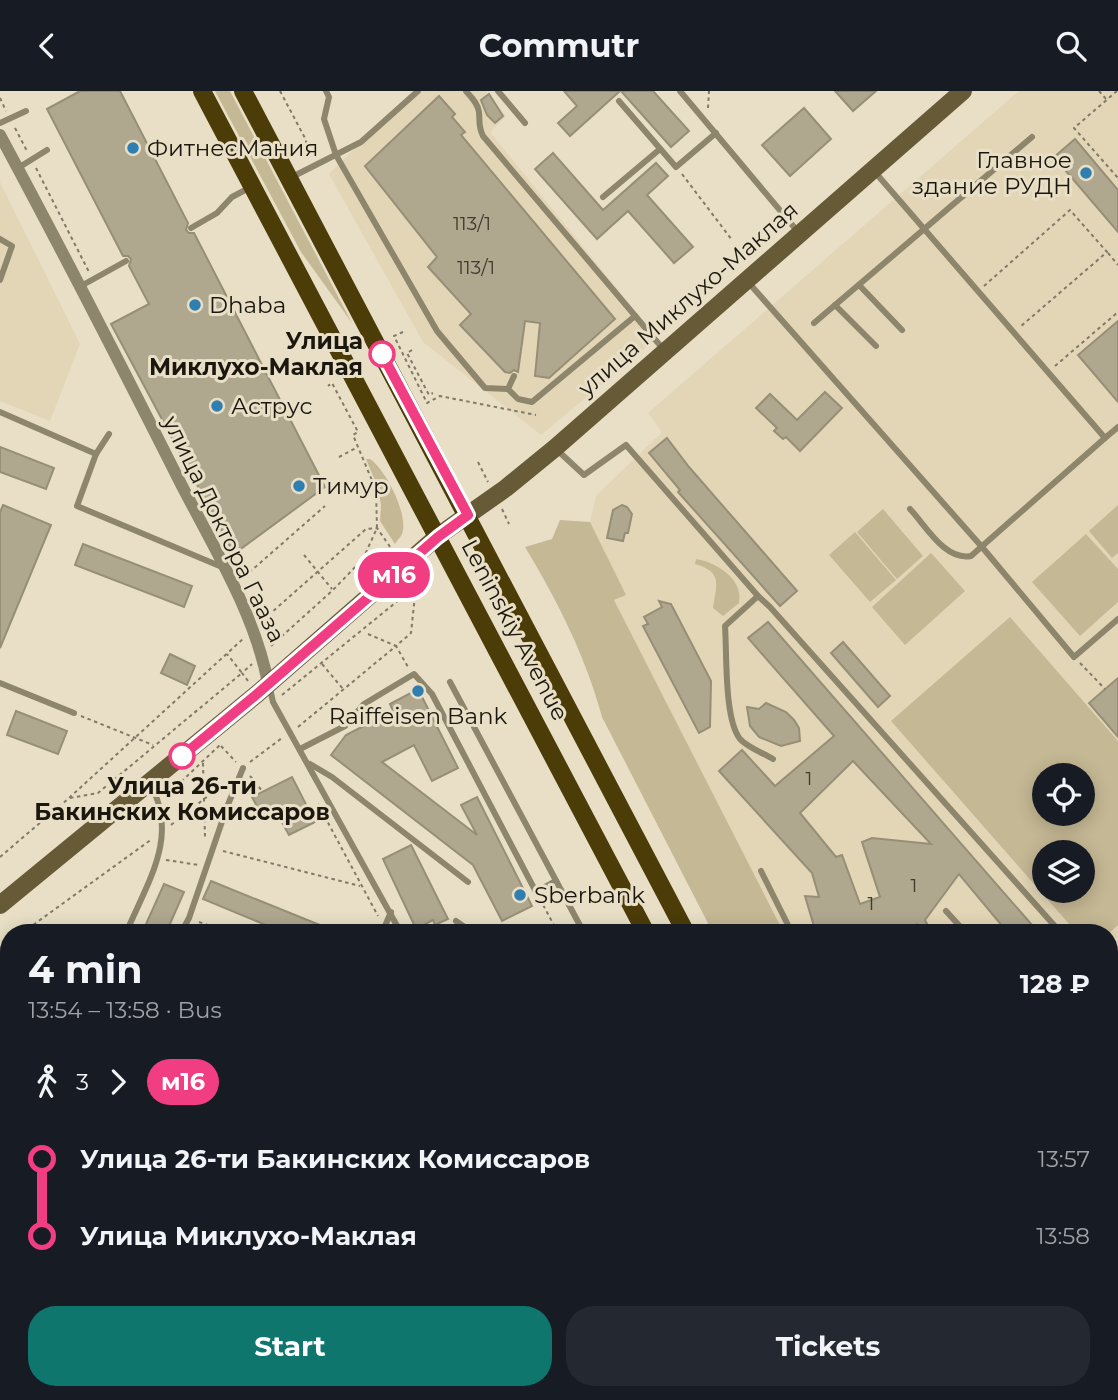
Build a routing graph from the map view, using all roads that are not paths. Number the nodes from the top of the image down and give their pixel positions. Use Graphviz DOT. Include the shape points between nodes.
graph roads {
  1 [pos="202,91"];
  2 [pos="243,91"];
  3 [pos="337,91"];
  4 [pos="418,91"];
  5 [pos="466,91"];
  6 [pos="498,91"];
  7 [pos="680,91"];
  8 [pos="963,91"];
  9 [pos="327,94"];
  10 [pos="619,101"];
  11 [pos="26,111"];
  12 [pos="0,123"];
  13 [pos="525,123"];
  14 [pos="716,133"];
  15 [pos="0,135"];
  16 [pos="1032,137"];
  17 [pos="660,149"];
  18 [pos="47,151"];
  19 [pos="336,155"];
  20 [pos="18,168"];
  21 [pos="873,169"];
  22 [pos="288,179"];
  23 [pos="253,186"];
  24 [pos="603,197"];
  25 [pos="191,228"];
  26 [pos="924,228"];
  27 [pos="800,234"];
  28 [pos="0,239"];
  29 [pos="126,261"];
  30 [pos="0,280"];
  31 [pos="747,281"];
  32 [pos="87,283"];
  33 [pos="859,285"];
  34 [pos="835,305"];
  35 [pos="635,316"];
  36 [pos="814,323"];
  37 [pos="902,330"];
  38 [pos="876,347"];
  39 [pos="665,352"];
  40 [pos="514,376"];
  41 [pos="508,389"];
  42 [pos="0,412"];
  43 [pos="1118,427"];
  44 [pos="109,434"];
  45 [pos="1105,437"];
  46 [pos="555,448"];
  47 [pos="96,454"];
  48 [pos="910,509"];
  49 [pos="468,515"];
  50 [pos="438,537"];
  51 [pos="982,547"];
  52 [pos="224,568"];
  53 [pos="758,596"];
  54 [pos="1118,619"];
  55 [pos="450,682"];
  56 [pos="0,683"];
  57 [pos="266,693"];
  58 [pos="74,713"];
  59 [pos="300,749"];
  60 [pos="772,759"];
  61 [pos="307,762"];
  62 [pos="243,768"];
  63 [pos="150,783"];
  64 [pos="761,871"];
  65 [pos="556,881"];
  66 [pos="468,883"];
  67 [pos="0,905"];
  68 [pos="946,911"];
  69 [pos="391,912"];
  70 [pos="456,921"];
  71 [pos="130,924"];
  72 [pos="186,924"];
  73 [pos="386,924"];
  74 [pos="397,924"];
  75 [pos="460,924"];
  76 [pos="579,924"];
  77 [pos="641,924"];
  78 [pos="682,924"];
  79 [pos="788,924"];
  80 [pos="958,924"];
  81 [pos="1053,924"];
  1 -- 23 [label="main road, Leninskiy Avenue"];
  2 -- 22 [label="main road, Leninskiy Avenue"];
  3 -- 9 [label="lane"];
  4 -- 19 [label="lane" via="361,142"];
  5 -- 35 [label="lane" via="477,103 483,136"];
  6 -- 13 [label="lane"];
  7 -- 14 [label="lane"];
  8 -- 21 [label="main road, улица Миклухо-Маклая"];
  9 -- 19 [label="lane" via="324,119"];
  10 -- 17 [label="lane"];
  11 -- 12 [label="lane"];
  14 -- 17 [label="lane" via="676,167"];
  14 -- 27 [label="lane"];
  15 -- 20 [label="street, улица Доктора Гааза"];
  16 -- 26 [label="lane"];
  17 -- 24 [label="lane"];
  18 -- 20 [label="lane"];
  19 -- 22 [label="lane"];
  19 -- 41 [label="lane" via="437,331 485,388"];
  20 -- 32 [label="street, улица Доктора Гааза"];
  21 -- 26 [label="lane"];
  21 -- 27 [label="main road, улица Миклухо-Маклая"];
  22 -- 49 [label="main road, Leninskiy Avenue"];
  23 -- 25 [label="lane"];
  23 -- 50 [label="main road, Leninskiy Avenue"];
  26 -- 33 [label="lane"];
  26 -- 45 [label="lane"];
  27 -- 31 [label="main road, улица Миклухо-Маклая"];
  28 -- 30 [label="lane" via="12,246"];
  29 -- 32 [label="lane"];
  31 -- 39 [label="main road, улица Миклухо-Маклая"];
  31 -- 51 [label="lane"];
  32 -- 52 [label="street, улица Доктора Гааза"];
  33 -- 34 [label="lane"];
  33 -- 37 [label="lane"];
  34 -- 36 [label="lane"];
  34 -- 38 [label="lane"];
  35 -- 39 [label="lane"];
  35 -- 41 [label="lane" via="532,402 518,399"];
  39 -- 46 [label="main road, улица Миклухо-Маклая"];
  40 -- 41 [label="lane"];
  42 -- 47 [label="lane"];
  43 -- 45 [label="lane"];
  44 -- 47 [label="lane"];
  45 -- 51 [label="lane"];
  46 -- 49 [label="main road, улица Миклухо-Маклая"];
  46 -- 53 [label="lane" via="584,475 626,445"];
  47 -- 52 [label="lane" via="77,506"];
  48 -- 51 [label="lane" via="954,555 971,556"];
  49 -- 50 [label="main road, улица Миклухо-Маклая"];
  49 -- 78 [label="main road, Leninskiy Avenue"];
  50 -- 57 [label="main road"];
  50 -- 77 [label="main road, Leninskiy Avenue"];
  51 -- 54 [label="lane" via="1074,657"];
  52 -- 57 [label="street, улица Доктора Гааза" via="263,653"];
  53 -- 60 [label="lane" via="725,626 729,697 733,727 742,741"];
  53 -- 81 [label="lane"];
  55 -- 65 [label="lane"];
  56 -- 58 [label="lane"];
  57 -- 59 [label="lane"];
  57 -- 63 [label="main road"];
  59 -- 61 [label="lane"];
  59 -- 65 [label="lane" via="345,726 364,704 414,674 432,694 536,892"];
  61 -- 66 [label="lane"];
  61 -- 69 [label="lane"];
  62 -- 72 [label="lane"];
  63 -- 67 [label="main road"];
  63 -- 71 [label="lane" via="160,801 164,830 158,859"];
  64 -- 79 [label="lane"];
  65 -- 76 [label="lane"];
  68 -- 80 [label="lane"];
  69 -- 73 [label="lane"];
  69 -- 74 [label="lane"];
  70 -- 75 [label="lane"];
}
